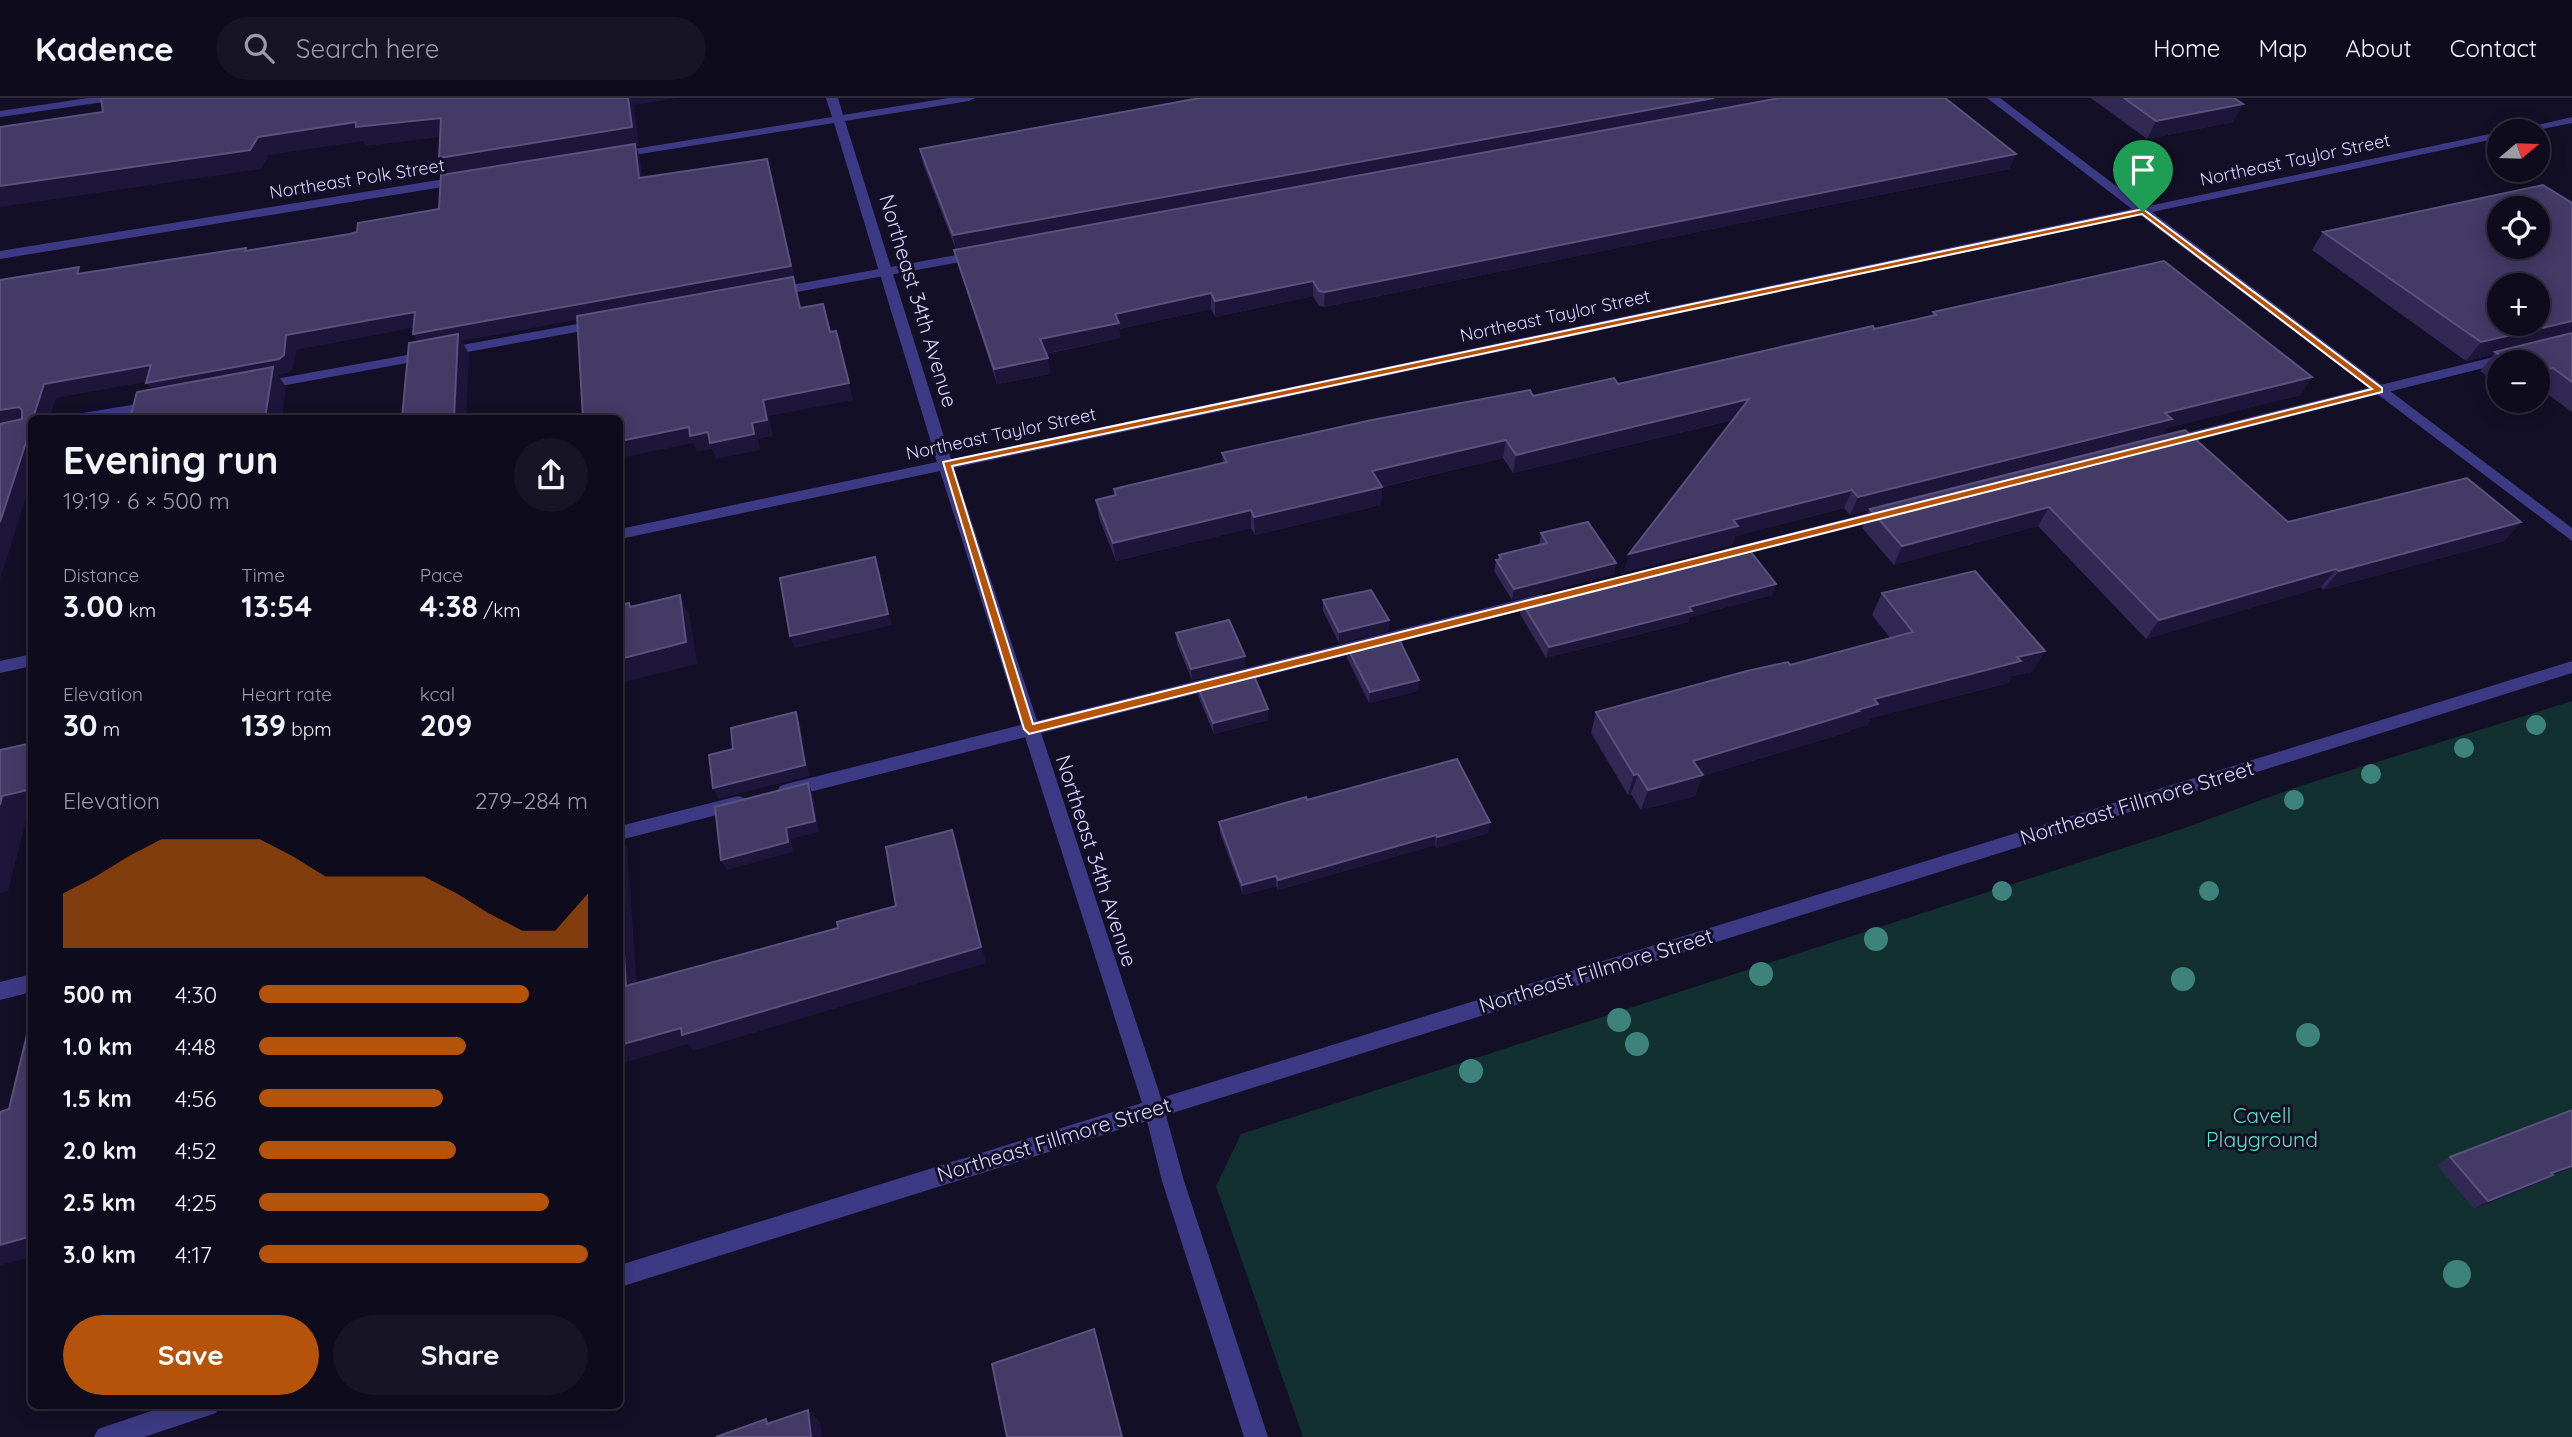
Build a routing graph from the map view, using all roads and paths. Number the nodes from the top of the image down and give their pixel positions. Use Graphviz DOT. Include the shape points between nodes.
graph roads {
  1 [pos="111,98"];
  2 [pos="831,98"];
  3 [pos="969,98"];
  4 [pos="1993,98"];
  5 [pos="0,114"];
  6 [pos="838,119"];
  7 [pos="2572,120"];
  8 [pos="2550,124"];
  9 [pos="2487,138"];
  10 [pos="608,156"];
  11 [pos="470,179"];
  12 [pos="2143,212"];
  13 [pos="990,253"];
  14 [pos="0,255"];
  15 [pos="885,272"];
  16 [pos="760,295"];
  17 [pos="611,322"];
  18 [pos="2487,362"];
  19 [pos="246,389"];
  20 [pos="2379,390"];
  21 [pos="164,403"];
  22 [pos="99,415"];
  23 [pos="2157,446"];
  24 [pos="947,464"];
  25 [pos="1901,510"];
  26 [pos="623,533"];
  27 [pos="2572,536"];
  28 [pos="1713,557"];
  29 [pos="1564,594"];
  30 [pos="28,661"];
  31 [pos="0,667"];
  32 [pos="2572,667"];
  33 [pos="1029,729"];
  34 [pos="623,832"];
  35 [pos="28,983"];
  36 [pos="0,990"];
  37 [pos="1154,1109"];
  38 [pos="623,1275"];
  39 [pos="195,1409"];
  40 [pos="106,1437"];
  41 [pos="1256,1437"];
  1 -- 5 [label="street"];
  2 -- 6 [label="street, Northeast 34th Avenue"];
  3 -- 6 [label="street"];
  4 -- 12 [label="street"];
  6 -- 10 [label="street"];
  6 -- 15 [label="street, Northeast 34th Avenue"];
  7 -- 8 [label="street"];
  9 -- 12 [label="street, Northeast Taylor Street"];
  11 -- 14 [label="street, Northeast Polk Street"];
  12 -- 20 [label="street"];
  12 -- 24 [label="street, Northeast Taylor Street"];
  13 -- 15 [label="street"];
  15 -- 16 [label="street"];
  15 -- 24 [label="street, Northeast 34th Avenue"];
  17 -- 19 [label="street"];
  18 -- 20 [label="street"];
  20 -- 23 [label="street"];
  20 -- 27 [label="street"];
  21 -- 22 [label="street"];
  24 -- 26 [label="street, Northeast Taylor Street"];
  24 -- 33 [label="street, Northeast 34th Avenue"];
  25 -- 28 [label="street"];
  29 -- 33 [label="street"];
  30 -- 31 [label="street"];
  32 -- 37 [label="street, Northeast Fillmore Street"];
  33 -- 34 [label="street"];
  33 -- 37 [label="street, Northeast 34th Avenue"];
  35 -- 36 [label="street"];
  37 -- 38 [label="street, Northeast Fillmore Street"];
  37 -- 41 [label="street, Northeast 34th Avenue"];
  39 -- 40 [label="street"];
}
